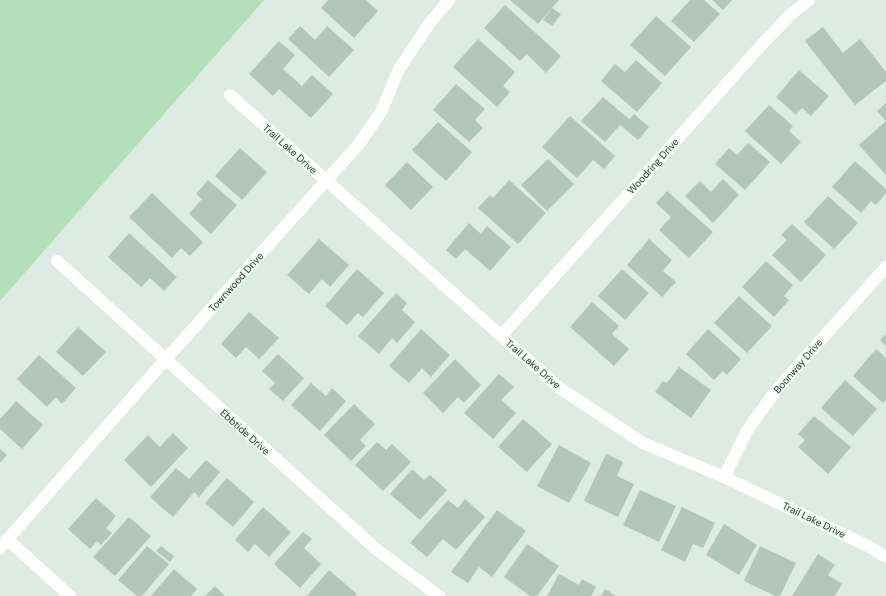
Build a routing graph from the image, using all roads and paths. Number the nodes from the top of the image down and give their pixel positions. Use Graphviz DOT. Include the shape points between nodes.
graph roads {
  1 [pos="449,0"];
  2 [pos="809,0"];
  3 [pos="230,95"];
  4 [pos="327,181"];
  5 [pos="57,261"];
  6 [pos="886,267"];
  7 [pos="501,336"];
  8 [pos="165,360"];
  9 [pos="724,477"];
  10 [pos="4,544"];
  11 [pos="886,557"];
  12 [pos="70,596"];
  13 [pos="439,596"];
  1 -- 4 [label="street, Townwood Drive" via="429,24 399,69 381,112 359,144"];
  2 -- 7 [label="street, Woodring Drive" via="791,14 765,42"];
  3 -- 4 [label="street, Trail Lake Drive"];
  4 -- 7 [label="street, Trail Lake Drive"];
  4 -- 8 [label="street, Townwood Drive"];
  5 -- 8 [label="street, Ebbtide Drive"];
  6 -- 9 [label="street, Boonway Drive" via="778,388 748,429"];
  7 -- 9 [label="street, Trail Lake Drive" via="561,389 643,443"];
  8 -- 10 [label="street, Townwood Drive"];
  8 -- 13 [label="street, Ebbtide Drive" via="376,549"];
  9 -- 11 [label="street, Trail Lake Drive"];
  10 -- 12 [label="street"];
}
